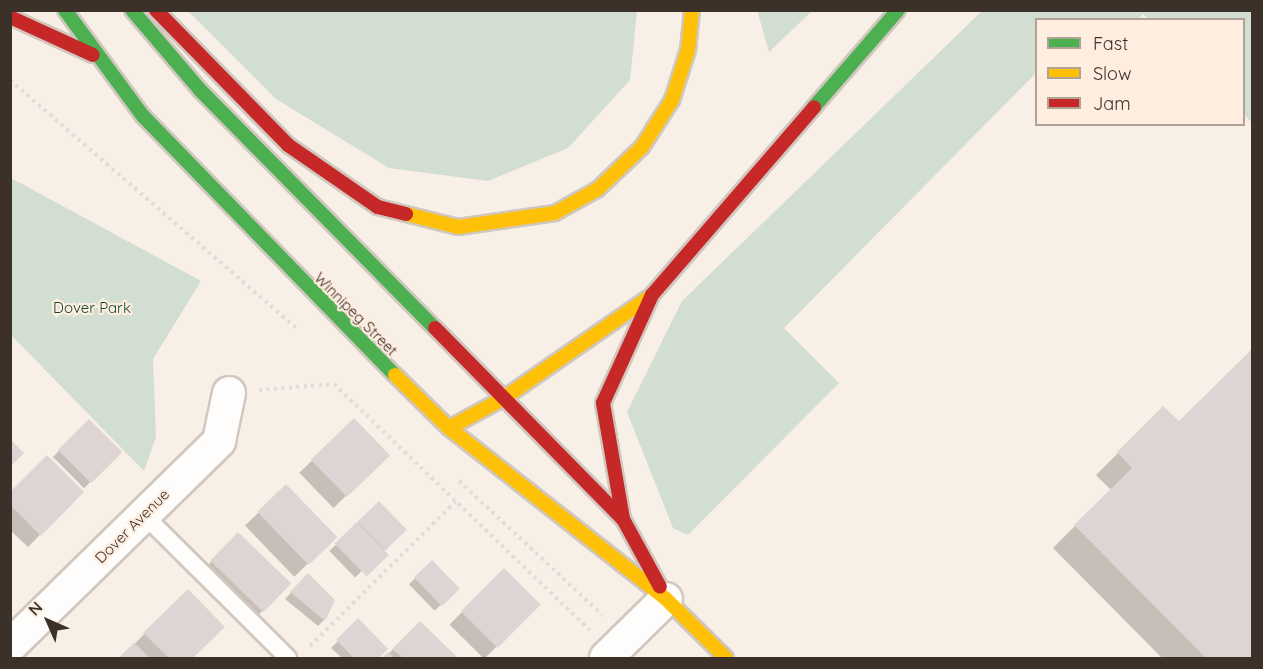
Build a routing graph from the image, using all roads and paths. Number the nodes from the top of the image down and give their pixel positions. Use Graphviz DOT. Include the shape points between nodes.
graph roads {
  1 [pos="65,10"];
  2 [pos="132,10"];
  3 [pos="156,10"];
  4 [pos="692,10"];
  5 [pos="898,10"];
  6 [pos="10,17"];
  7 [pos="93,55"];
  8 [pos="10,81"];
  9 [pos="652,295"];
  10 [pos="306,337"];
  11 [pos="229,393"];
  12 [pos="504,398"];
  13 [pos="449,428"];
  14 [pos="456,478"];
  15 [pos="456,501"];
  16 [pos="144,514"];
  17 [pos="623,519"];
  18 [pos="666,599"];
  19 [pos="14,634"];
  20 [pos="615,649"];
  21 [pos="306,650"];
  22 [pos="288,658"];
  23 [pos="726,658"];
  1 -- 7 [label="main road, Winnipeg Street"];
  2 -- 12 [label="main road, Winnipeg Street" via="200,90"];
  3 -- 4 [label="main road" via="288,145 378,207 458,227 555,213 598,189 642,147 672,100 688,50"];
  5 -- 9 [label="main road"];
  6 -- 7 [label="main road"];
  7 -- 13 [label="main road, Winnipeg Street" via="209,191"];
  8 -- 10 [label="path"];
  9 -- 12 [label="main road"];
  9 -- 17 [label="main road" via="603,403"];
  11 -- 15 [label="path" via="334,384"];
  11 -- 16 [label="street, Dover Avenue" via="219,441"];
  12 -- 13 [label="main road"];
  12 -- 17 [label="main road, Winnipeg Street"];
  13 -- 18 [label="main road, Winnipeg Street"];
  14 -- 20 [label="path"];
  15 -- 20 [label="path"];
  15 -- 21 [label="path"];
  16 -- 19 [label="street, Dover Avenue"];
  16 -- 22 [label="lane"];
  17 -- 18 [label="main road, Winnipeg Street"];
  18 -- 20 [label="street"];
  18 -- 23 [label="main road, Winnipeg Street"];
}
